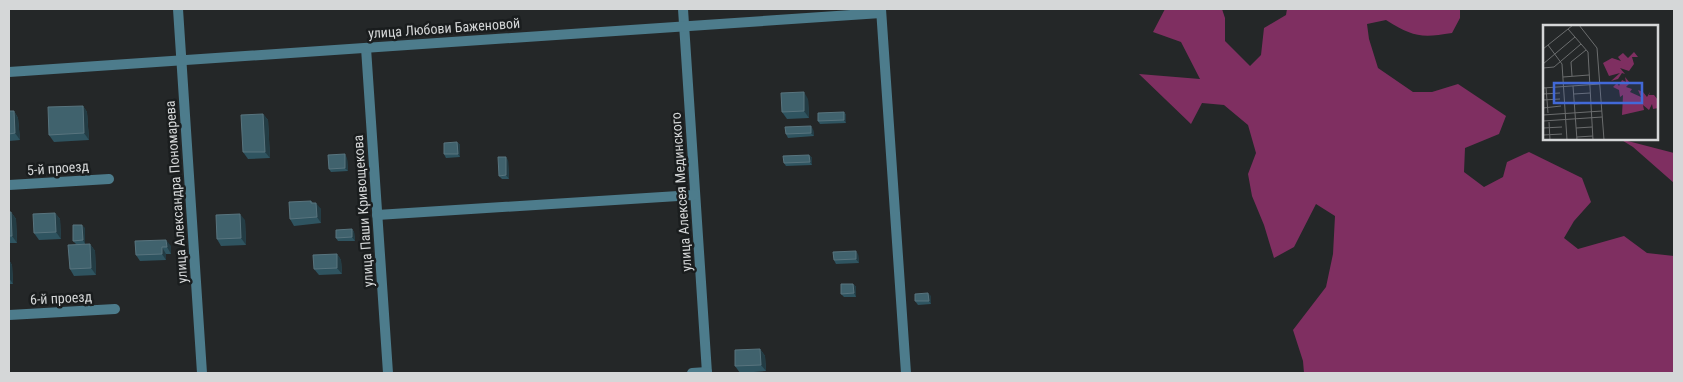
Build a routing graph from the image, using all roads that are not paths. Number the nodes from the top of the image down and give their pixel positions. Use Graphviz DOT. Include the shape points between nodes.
graph roads {
  1 [pos="178,9"];
  2 [pos="683,9"];
  3 [pos="881,11"];
  4 [pos="684,25"];
  5 [pos="366,48"];
  6 [pos="181,60"];
  7 [pos="9,72"];
  8 [pos="109,179"];
  9 [pos="9,186"];
  10 [pos="694,195"];
  11 [pos="376,215"];
  12 [pos="116,309"];
  13 [pos="9,315"];
  14 [pos="202,373"];
  15 [pos="388,373"];
  16 [pos="692,373"];
  17 [pos="707,373"];
  18 [pos="906,373"];
  1 -- 6 [label="street, улица Александра Пономарева"];
  2 -- 4 [label="street, улица Алексея Мединского"];
  3 -- 4 [label="street, улица Любови Баженовой"];
  3 -- 18 [label="street"];
  4 -- 5 [label="street, улица Любови Баженовой"];
  4 -- 10 [label="street, улица Алексея Мединского"];
  5 -- 6 [label="street, улица Любови Баженовой"];
  5 -- 11 [label="street, улица Паши Кривощекова"];
  6 -- 7 [label="street, улица Любови Баженовой"];
  6 -- 14 [label="street, улица Александра Пономарева"];
  8 -- 9 [label="street, 5-й проезд"];
  10 -- 11 [label="street"];
  10 -- 17 [label="street, улица Алексея Мединского"];
  11 -- 15 [label="street, улица Паши Кривощекова"];
  12 -- 13 [label="street, 6-й проезд"];
  16 -- 17 [label="street"];
}
